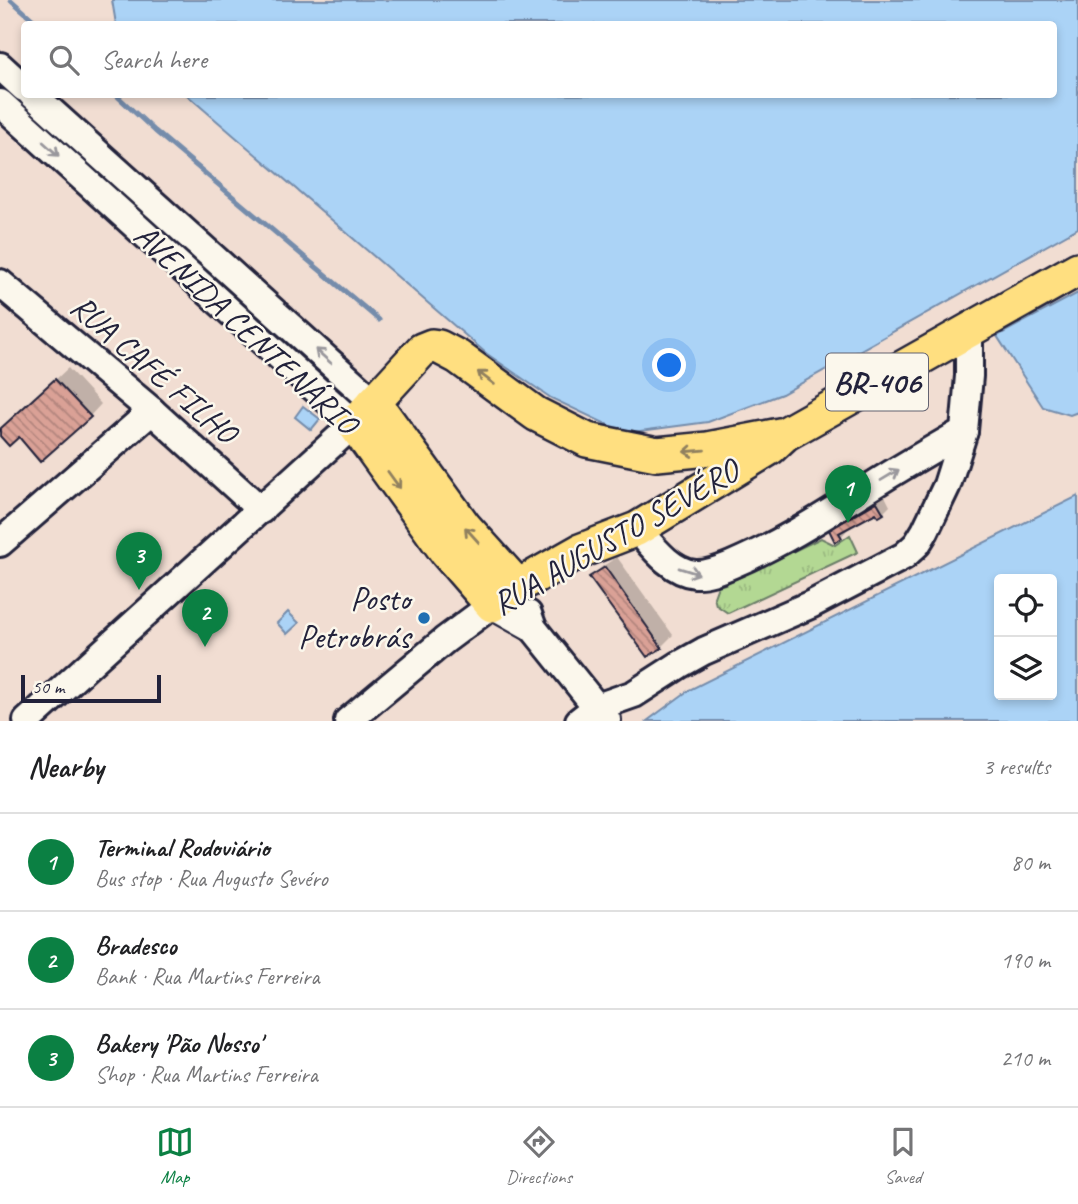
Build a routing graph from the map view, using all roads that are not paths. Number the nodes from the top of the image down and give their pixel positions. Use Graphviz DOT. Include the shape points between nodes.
graph roads {
  1 [pos="0,66"];
  2 [pos="21,85"];
  3 [pos="36,98"];
  4 [pos="0,103"];
  5 [pos="133,185"];
  6 [pos="116,208"];
  7 [pos="1078,269"];
  8 [pos="0,283"];
  9 [pos="969,330"];
  10 [pos="152,411"];
  11 [pos="364,413"];
  12 [pos="964,430"];
  13 [pos="785,434"];
  14 [pos="261,510"];
  15 [pos="637,529"];
  16 [pos="0,543"];
  17 [pos="518,586"];
  18 [pos="492,605"];
  19 [pos="533,628"];
  20 [pos="600,717"];
  21 [pos="27,721"];
  22 [pos="348,721"];
  1 -- 2 [label="street"];
  3 -- 5 [label="street, AVENIDA CENTENÁRIO"];
  4 -- 6 [label="street, AVENIDA CENTENÁRIO, one-way"];
  5 -- 6 [label="street"];
  11 -- 5 [label="street, AVENIDA CENTENÁRIO, one-way"];
  6 -- 11 [label="street, AVENIDA CENTENÁRIO"];
  7 -- 9 [label="main road, BR-406"];
  8 -- 10 [label="street, RUA CAFÉ FILHO"];
  9 -- 12 [label="street"];
  9 -- 13 [label="main road, BR-406"];
  10 -- 14 [label="street, RUA CAFÉ FILHO"];
  10 -- 16 [label="street"];
  13 -- 11 [label="main road, one-way" via="657,454 587,440 536,414 458,357 432,346 422,350"];
  11 -- 14 [label="street"];
  17 -- 11 [label="main road, AVENIDA CENTENÁRIO, one-way"];
  11 -- 18 [label="main road, AVENIDA CENTENÁRIO, one-way" via="447,553"];
  15 -- 12 [label="street, one-way" via="686,573 721,569 807,526"];
  12 -- 20 [label="street" via="947,485 925,531 904,555 812,604 679,664"];
  13 -- 15 [label="main road, RUA AUGUSTO SEVÉRO" via="770,448"];
  14 -- 21 [label="street"];
  15 -- 17 [label="main road, RUA AUGUSTO SEVÉRO" via="580,551"];
  17 -- 18 [label="main road, RUA AUGUSTO SEVÉRO"];
  17 -- 19 [label="street, AVENIDA CENTENÁRIO"];
  18 -- 19 [label="street, AVENIDA CENTENÁRIO"];
  18 -- 22 [label="street, RUA AUGUSTO SEVÉRO"];
  19 -- 20 [label="street, AVENIDA CENTENÁRIO"];
}
